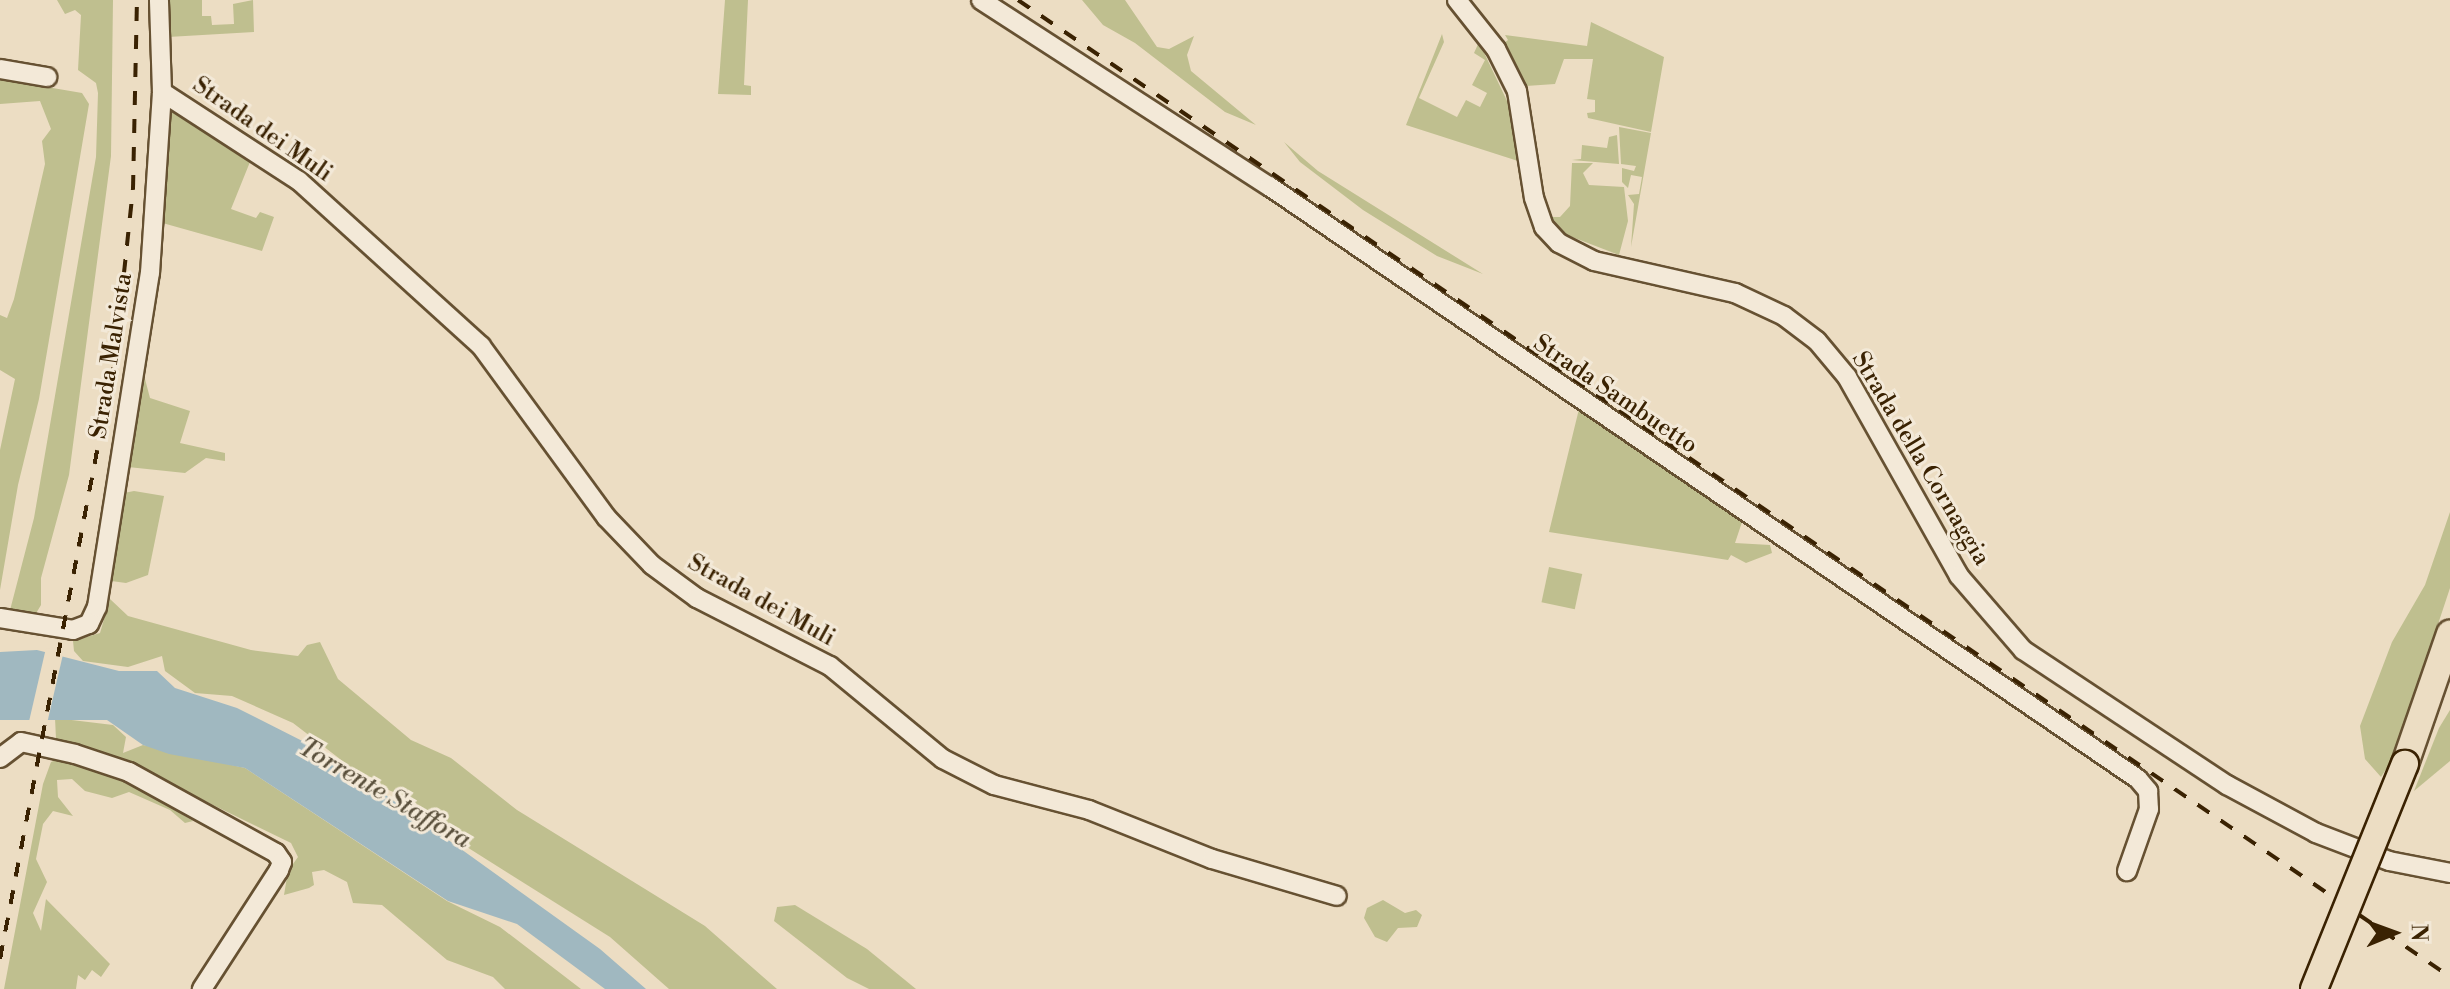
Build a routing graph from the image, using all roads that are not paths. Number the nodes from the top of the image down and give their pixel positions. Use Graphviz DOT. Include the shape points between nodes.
graph roads {
  1 [pos="159,0"];
  2 [pos="981,0"];
  3 [pos="1457,0"];
  4 [pos="0,69"];
  5 [pos="47,77"];
  6 [pos="162,92"];
  7 [pos="0,618"];
  8 [pos="2450,634"];
  9 [pos="0,758"];
  10 [pos="2127,871"];
  11 [pos="2450,873"];
  12 [pos="1337,896"];
  13 [pos="202,989"];
  14 [pos="2314,989"];
  1 -- 6 [label="street, Strada Malvista"];
  2 -- 10 [label="street, Strada Sambuetto" via="1269,186 2138,779 2148,791 2149,809"];
  3 -- 11 [label="street, Strada della Cornaggia" via="1496,49 1514,83 1534,198 1544,227 1559,243 1594,261 1735,293 1784,316 1817,341 1847,377 1959,576 2023,650 2227,785 2316,833 2389,861"];
  4 -- 5 [label="street"];
  6 -- 7 [label="street, Strada Malvista" via="150,273 96,612 89,624 73,630"];
  6 -- 12 [label="street, Strada dei Muli" via="299,181 481,346 606,517 652,565 697,598 830,666 943,759 994,785 1089,810 1212,859"];
  8 -- 14 [label="highway, bridge" via="2405,764"];
  9 -- 13 [label="street" via="21,742 129,772 276,853 282,862"];
}
